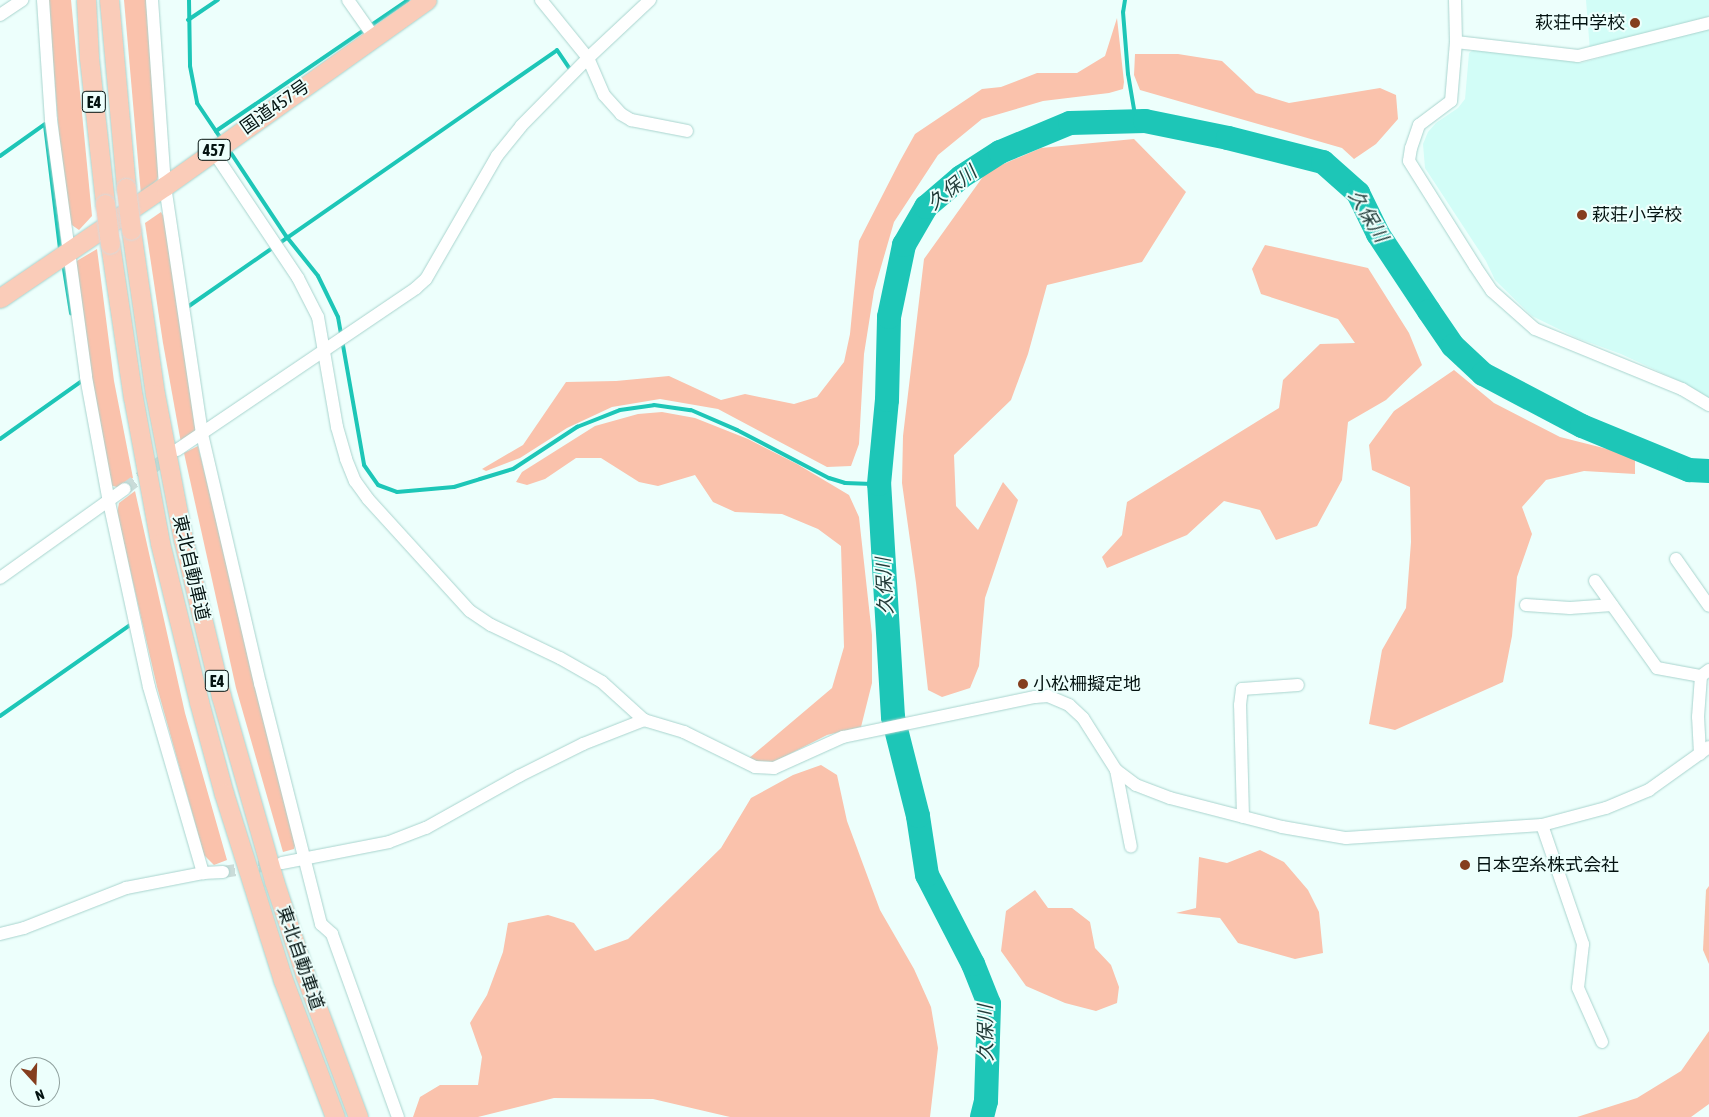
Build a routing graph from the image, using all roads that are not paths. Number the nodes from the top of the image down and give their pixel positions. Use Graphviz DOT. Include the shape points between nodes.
graph roads {
  1 [pos="22,0"];
  2 [pos="43,0"];
  3 [pos="86,0"];
  4 [pos="109,0"];
  5 [pos="152,0"];
  6 [pos="348,0"];
  7 [pos="426,0"];
  8 [pos="541,0"];
  9 [pos="650,0"];
  10 [pos="1455,0"];
  11 [pos="0,15"];
  12 [pos="1709,23"];
  13 [pos="374,36"];
  14 [pos="1456,42"];
  15 [pos="588,58"];
  16 [pos="687,131"];
  17 [pos="213,151"];
  18 [pos="164,186"];
  19 [pos="69,251"];
  20 [pos="0,298"];
  21 [pos="325,349"];
  22 [pos="1709,405"];
  23 [pos="202,434"];
  24 [pos="178,450"];
  25 [pos="125,489"];
  26 [pos="109,502"];
  27 [pos="1676,559"];
  28 [pos="0,578"];
  29 [pos="1595,581"];
  30 [pos="1526,605"];
  31 [pos="1612,605"];
  32 [pos="1709,606"];
  33 [pos="1705,673"];
  34 [pos="1298,685"];
  35 [pos="644,720"];
  36 [pos="1704,750"];
  37 [pos="1116,770"];
  38 [pos="1243,817"];
  39 [pos="1542,824"];
  40 [pos="1131,848"];
  41 [pos="305,858"];
  42 [pos="282,863"];
  43 [pos="223,872"];
  44 [pos="203,873"];
  45 [pos="0,934"];
  46 [pos="1602,1042"];
  47 [pos="335,1117"];
  48 [pos="358,1117"];
  49 [pos="398,1117"];
  1 -- 11 [label="street"];
  2 -- 19 [label="street" via="51,120"];
  3 -- 47 [label="highway, 東北自動車道 / E4, bridge" via="89,58 110,244 133,397 160,543 224,794 280,972"];
  4 -- 48 [label="highway, 東北自動車道 / E4, bridge" via="131,230 155,394 183,540 221,696 277,890"];
  5 -- 18 [label="street"];
  6 -- 13 [label="street"];
  7 -- 13 [label="highway, 国道457号 / 457"];
  8 -- 15 [label="street"];
  9 -- 15 [label="street"];
  10 -- 14 [label="street"];
  12 -- 14 [label="street" via="1578,56"];
  13 -- 17 [label="highway, 国道457号 / 457"];
  14 -- 22 [label="street" via="1451,101 1419,125 1409,161 1492,290 1534,328 1682,389"];
  15 -- 16 [label="street" via="604,95 621,114 631,120"];
  15 -- 21 [label="street" via="521,126 497,156 426,279"];
  17 -- 18 [label="highway, 国道457号 / 457"];
  17 -- 21 [label="street" via="298,278 318,316"];
  18 -- 19 [label="highway, 国道457号 / 457"];
  18 -- 23 [label="street"];
  19 -- 20 [label="highway, 国道457号 / 457"];
  19 -- 26 [label="street" via="86,377"];
  21 -- 23 [label="street"];
  21 -- 35 [label="street" via="346,459 368,499 470,611 602,682"];
  23 -- 24 [label="street"];
  23 -- 41 [label="street"];
  25 -- 26 [label="street"];
  26 -- 28 [label="street"];
  26 -- 44 [label="street" via="149,687"];
  27 -- 32 [label="street"];
  29 -- 31 [label="street"];
  30 -- 31 [label="street" via="1570,608"];
  31 -- 33 [label="street" via="1657,668"];
  33 -- 36 [label="street" via="1698,717"];
  34 -- 38 [label="street" via="1242,689"];
  35 -- 37 [label="street" via="684,732 755,767 774,768 843,737 1048,696 1068,705 1083,718"];
  35 -- 41 [label="street" via="567,752 426,828 389,842"];
  36 -- 39 [label="street" via="1649,790 1606,808"];
  37 -- 38 [label="street" via="1136,785 1170,798"];
  37 -- 40 [label="street"];
  38 -- 39 [label="street" via="1346,838"];
  39 -- 46 [label="street" via="1583,944 1578,988"];
  41 -- 42 [label="street"];
  41 -- 49 [label="street" via="321,924 332,934"];
  43 -- 44 [label="street"];
  44 -- 45 [label="street" via="126,888 24,928"];
}
